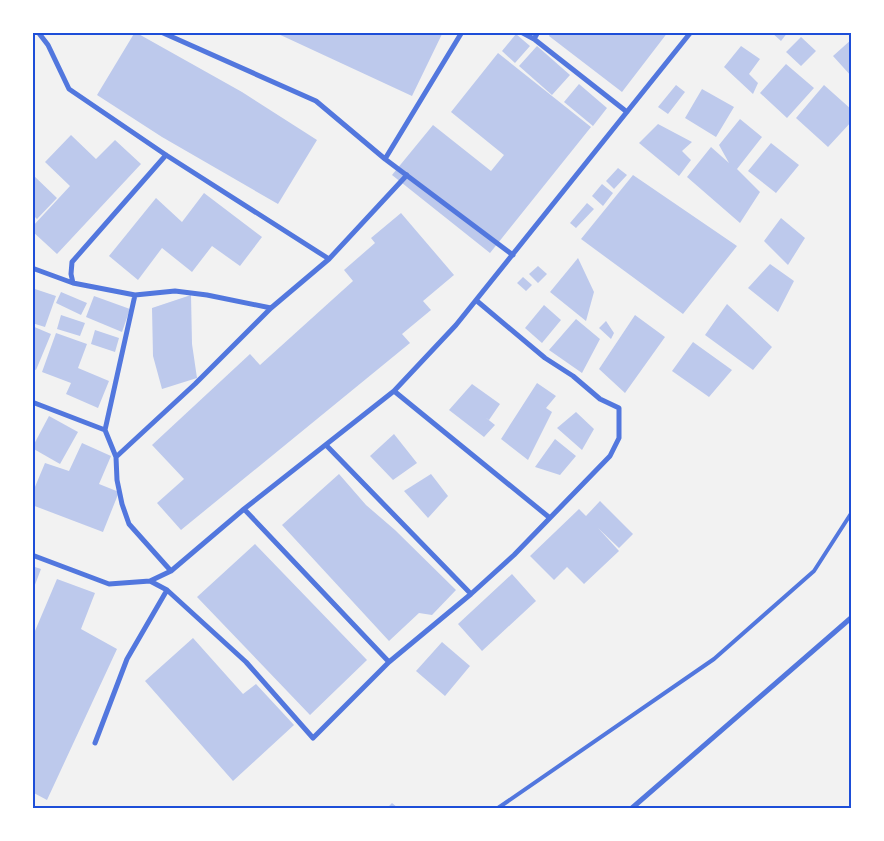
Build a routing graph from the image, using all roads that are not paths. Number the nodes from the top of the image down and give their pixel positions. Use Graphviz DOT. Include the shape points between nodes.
graph roads {
  1 [pos="38,32"];
  2 [pos="161,32"];
  3 [pos="462,32"];
  4 [pos="521,32"];
  5 [pos="538,32"];
  6 [pos="691,32"];
  7 [pos="168,34"];
  8 [pos="534,39"];
  9 [pos="627,112"];
  10 [pos="166,155"];
  11 [pos="385,159"];
  12 [pos="407,175"];
  13 [pos="513,255"];
  14 [pos="329,259"];
  15 [pos="32,268"];
  16 [pos="73,283"];
  17 [pos="135,295"];
  18 [pos="476,301"];
  19 [pos="271,308"];
  20 [pos="394,390"];
  21 [pos="32,402"];
  22 [pos="105,430"];
  23 [pos="326,445"];
  24 [pos="116,457"];
  25 [pos="244,508"];
  26 [pos="852,512"];
  27 [pos="550,518"];
  28 [pos="32,555"];
  29 [pos="172,571"];
  30 [pos="150,580"];
  31 [pos="167,590"];
  32 [pos="471,594"];
  33 [pos="852,617"];
  34 [pos="389,662"];
  35 [pos="96,743"];
  36 [pos="498,808"];
  37 [pos="632,808"];
  1 -- 10 [label="street" via="48,45 69,89"];
  2 -- 7 [label="street"];
  3 -- 11 [label="street"];
  4 -- 8 [label="street"];
  5 -- 8 [label="street"];
  6 -- 9 [label="street"];
  7 -- 11 [label="street" via="316,101"];
  8 -- 9 [label="street"];
  9 -- 13 [label="street"];
  10 -- 14 [label="street"];
  10 -- 16 [label="street" via="72,262"];
  11 -- 12 [label="street"];
  12 -- 13 [label="street"];
  12 -- 14 [label="street"];
  13 -- 18 [label="street"];
  14 -- 19 [label="street"];
  15 -- 16 [label="street"];
  16 -- 17 [label="street"];
  17 -- 19 [label="street" via="175,291"];
  17 -- 22 [label="street"];
  18 -- 20 [label="street"];
  18 -- 27 [label="street" via="545,358 600,399 618,408 620,438 610,456"];
  19 -- 24 [label="street" via="196,384"];
  20 -- 23 [label="street"];
  20 -- 27 [label="street"];
  21 -- 22 [label="street"];
  22 -- 24 [label="street"];
  23 -- 25 [label="street"];
  23 -- 32 [label="street"];
  24 -- 29 [label="street" via="117,480 129,524"];
  25 -- 29 [label="street"];
  25 -- 34 [label="street"];
  26 -- 36 [label="lane" via="814,571 714,660"];
  27 -- 32 [label="street"];
  28 -- 30 [label="street" via="109,584"];
  29 -- 30 [label="street"];
  30 -- 31 [label="street"];
  31 -- 34 [label="street" via="246,662 313,738"];
  31 -- 35 [label="street" via="127,659"];
  32 -- 34 [label="street"];
  33 -- 37 [label="street"];
}
